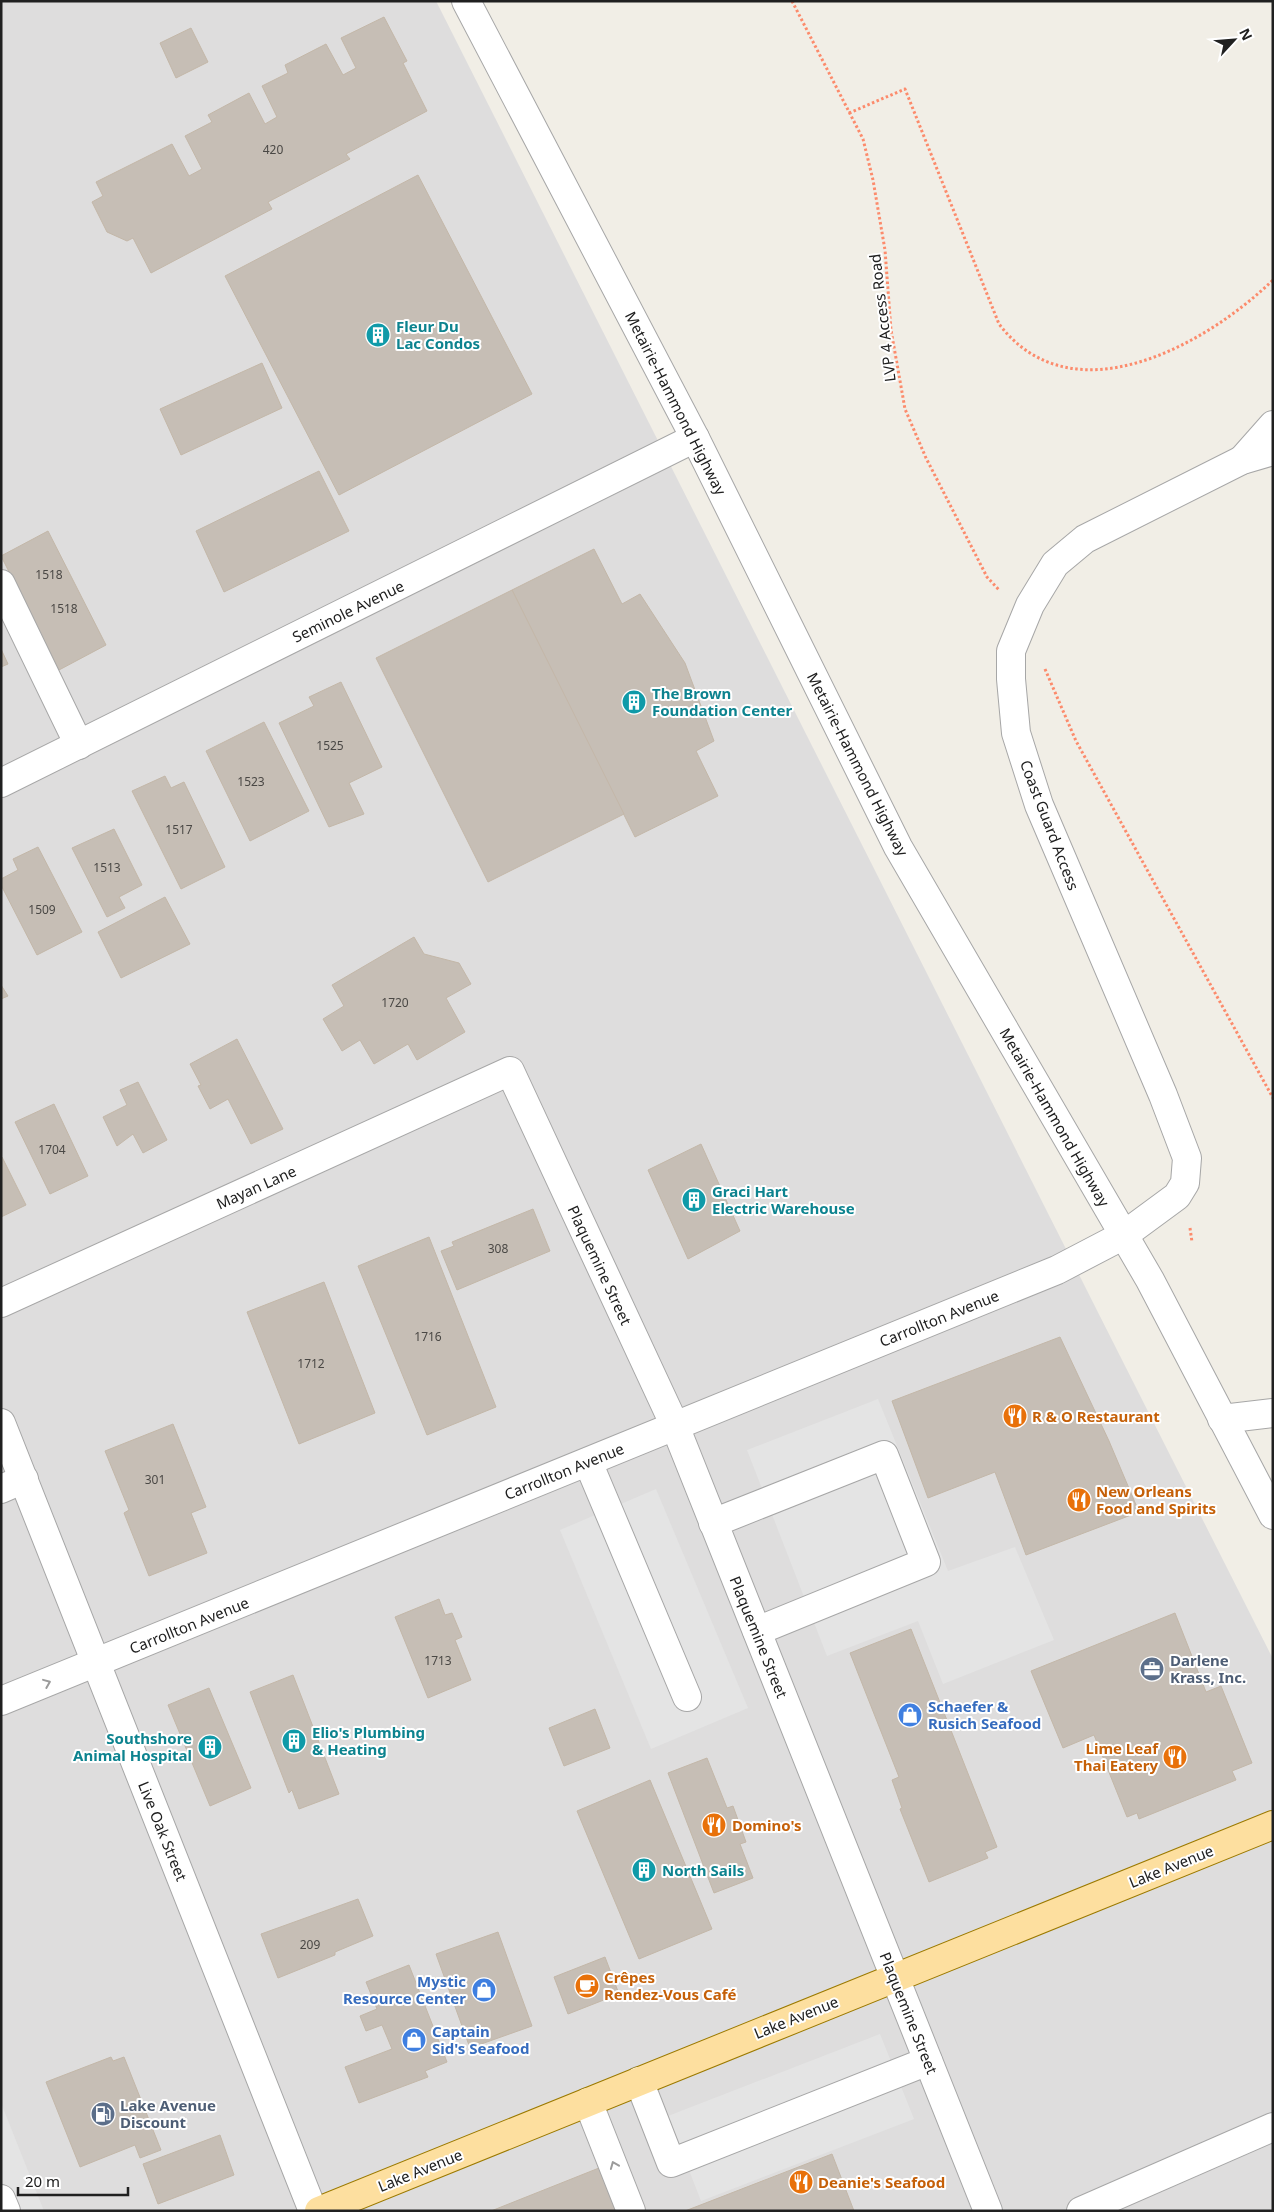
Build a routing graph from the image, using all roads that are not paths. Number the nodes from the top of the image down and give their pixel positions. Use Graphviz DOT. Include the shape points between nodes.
graph roads {
  1 [pos="466,1"];
  2 [pos="1273,425"];
  3 [pos="695,438"];
  4 [pos="1273,451"];
  5 [pos="1242,460"];
  6 [pos="1,584"];
  7 [pos="79,745"];
  8 [pos="1,784"];
  9 [pos="510,1072"];
  10 [pos="1124,1235"];
  11 [pos="1,1303"];
  12 [pos="1273,1413"];
  13 [pos="1222,1419"];
  14 [pos="1,1423"];
  15 [pos="675,1426"];
  16 [pos="588,1462"];
  17 [pos="12,1484"];
  18 [pos="1273,1515"];
  19 [pos="714,1523"];
  20 [pos="757,1631"];
  21 [pos="96,1663"];
  22 [pos="687,1697"];
  23 [pos="1,1701"];
  24 [pos="1273,1825"];
  25 [pos="894,1977"];
  26 [pos="928,2061"];
  27 [pos="639,2081"];
  28 [pos="588,2102"];
  29 [pos="1273,2127"];
  30 [pos="1,2200"];
  31 [pos="6,2211"];
  32 [pos="313,2211"];
  33 [pos="319,2211"];
  34 [pos="632,2211"];
  35 [pos="988,2211"];
  36 [pos="1081,2211"];
  1 -- 3 [label="street, Metairie-Hammond Highway"];
  2 -- 5 [label="street"];
  3 -- 7 [label="street, Seminole Avenue"];
  3 -- 10 [label="street, Metairie-Hammond Highway" via="898,847"];
  4 -- 5 [label="street, Coast Guard Access"];
  5 -- 10 [label="street, Coast Guard Access" via="1085,539 1054,564 1030,605 1011,651 1016,733 1039,805 1163,1095 1186,1158 1184,1183 1177,1196"];
  6 -- 7 [label="street"];
  7 -- 8 [label="street, Seminole Avenue"];
  9 -- 11 [label="street, Mayan Lane"];
  9 -- 15 [label="street, Plaquemine Street"];
  10 -- 13 [label="street, Metairie-Hammond Highway"];
  10 -- 15 [label="street, Carrollton Avenue" via="1057,1270"];
  12 -- 13 [label="street"];
  13 -- 18 [label="street, Metairie-Hammond Highway"];
  14 -- 17 [label="street, Live Oak Street"];
  15 -- 16 [label="street, Carrollton Avenue"];
  15 -- 19 [label="street, Plaquemine Street"];
  16 -- 21 [label="street, Carrollton Avenue"];
  16 -- 22 [label="street"];
  17 -- 21 [label="street, Live Oak Street"];
  19 -- 20 [label="street, Plaquemine Street"];
  19 -- 20 [label="street" via="884,1455 926,1562"];
  20 -- 25 [label="street, Plaquemine Street"];
  23 -- 21 [label="street, Carrollton Avenue, one-way"];
  21 -- 32 [label="street, Live Oak Street"];
  24 -- 25 [label="main road, Lake Avenue"];
  25 -- 26 [label="street, Plaquemine Street"];
  25 -- 27 [label="main road, Lake Avenue"];
  26 -- 27 [label="street" via="671,2162"];
  26 -- 35 [label="street, Plaquemine Street"];
  27 -- 28 [label="main road, Lake Avenue"];
  28 -- 33 [label="main road, Lake Avenue"];
  34 -- 28 [label="street, one-way"];
  29 -- 36 [label="street"];
  30 -- 31 [label="street"];
}
